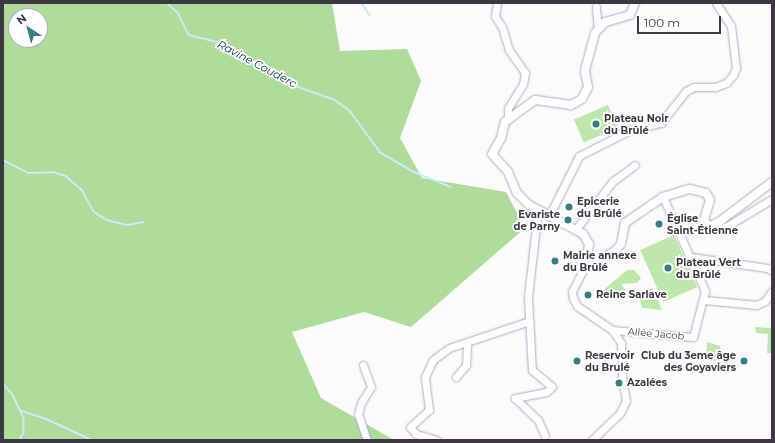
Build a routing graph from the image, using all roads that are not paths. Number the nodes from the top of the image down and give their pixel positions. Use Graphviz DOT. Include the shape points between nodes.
graph roads {
  1 [pos="497,3"];
  2 [pos="635,3"];
  3 [pos="716,3"];
  4 [pos="596,8"];
  5 [pos="598,28"];
  6 [pos="508,119"];
  7 [pos="635,165"];
  8 [pos="772,182"];
  9 [pos="663,197"];
  10 [pos="772,199"];
  11 [pos="538,209"];
  12 [pos="550,214"];
  13 [pos="714,225"];
  14 [pos="576,229"];
  15 [pos="691,257"];
  16 [pos="586,264"];
  17 [pos="772,271"];
  18 [pos="772,291"];
  19 [pos="704,300"];
  20 [pos="529,320"];
  21 [pos="612,330"];
  22 [pos="467,343"];
  23 [pos="363,365"];
  24 [pos="456,377"];
  25 [pos="546,436"];
  26 [pos="415,437"];
  27 [pos="367,440"];
  28 [pos="437,440"];
  29 [pos="592,440"];
  1 -- 6 [label="street" via="495,16 502,27 509,50 525,73 523,84 508,108"];
  2 -- 5 [label="main road" via="630,15 611,19"];
  3 -- 12 [label="street" via="731,26 736,68 730,80 715,87 690,89 677,100 662,124 630,130 579,156"];
  4 -- 5 [label="street"];
  5 -- 6 [label="main road" via="586,68 588,87 582,99 571,105 535,100"];
  6 -- 11 [label="main road" via="492,154 508,172 517,193"];
  7 -- 14 [label="street" via="613,181"];
  8 -- 13 [label="main road"];
  9 -- 13 [label="main road" via="690,189 706,193 710,200 704,220 709,227"];
  9 -- 15 [label="street, Allée Jacob"];
  9 -- 16 [label="main road" via="625,223 621,244 615,251 595,264"];
  10 -- 13 [label="street" via="727,226 720,228"];
  11 -- 12 [label="main road"];
  11 -- 20 [label="street" via="530,276"];
  12 -- 14 [label="main road"];
  14 -- 16 [label="main road" via="583,234 589,244"];
  15 -- 17 [label="street" via="767,268"];
  15 -- 19 [label="street, Allée Jacob" via="704,286"];
  16 -- 21 [label="street" via="572,292 574,302"];
  18 -- 19 [label="street" via="765,301 757,305"];
  19 -- 21 [label="street, Allée Jacob" via="693,337"];
  20 -- 22 [label="street"];
  20 -- 25 [label="street" via="532,370 552,387 546,392 515,398 538,420"];
  21 -- 29 [label="street" via="622,348 622,380 626,401 620,413"];
  22 -- 24 [label="street" via="466,365"];
  22 -- 26 [label="street" via="444,350 430,364 426,377 429,408 426,414 410,426"];
  23 -- 27 [label="street" via="371,387 361,403 358,414"];
  26 -- 28 [label="street"];
}
